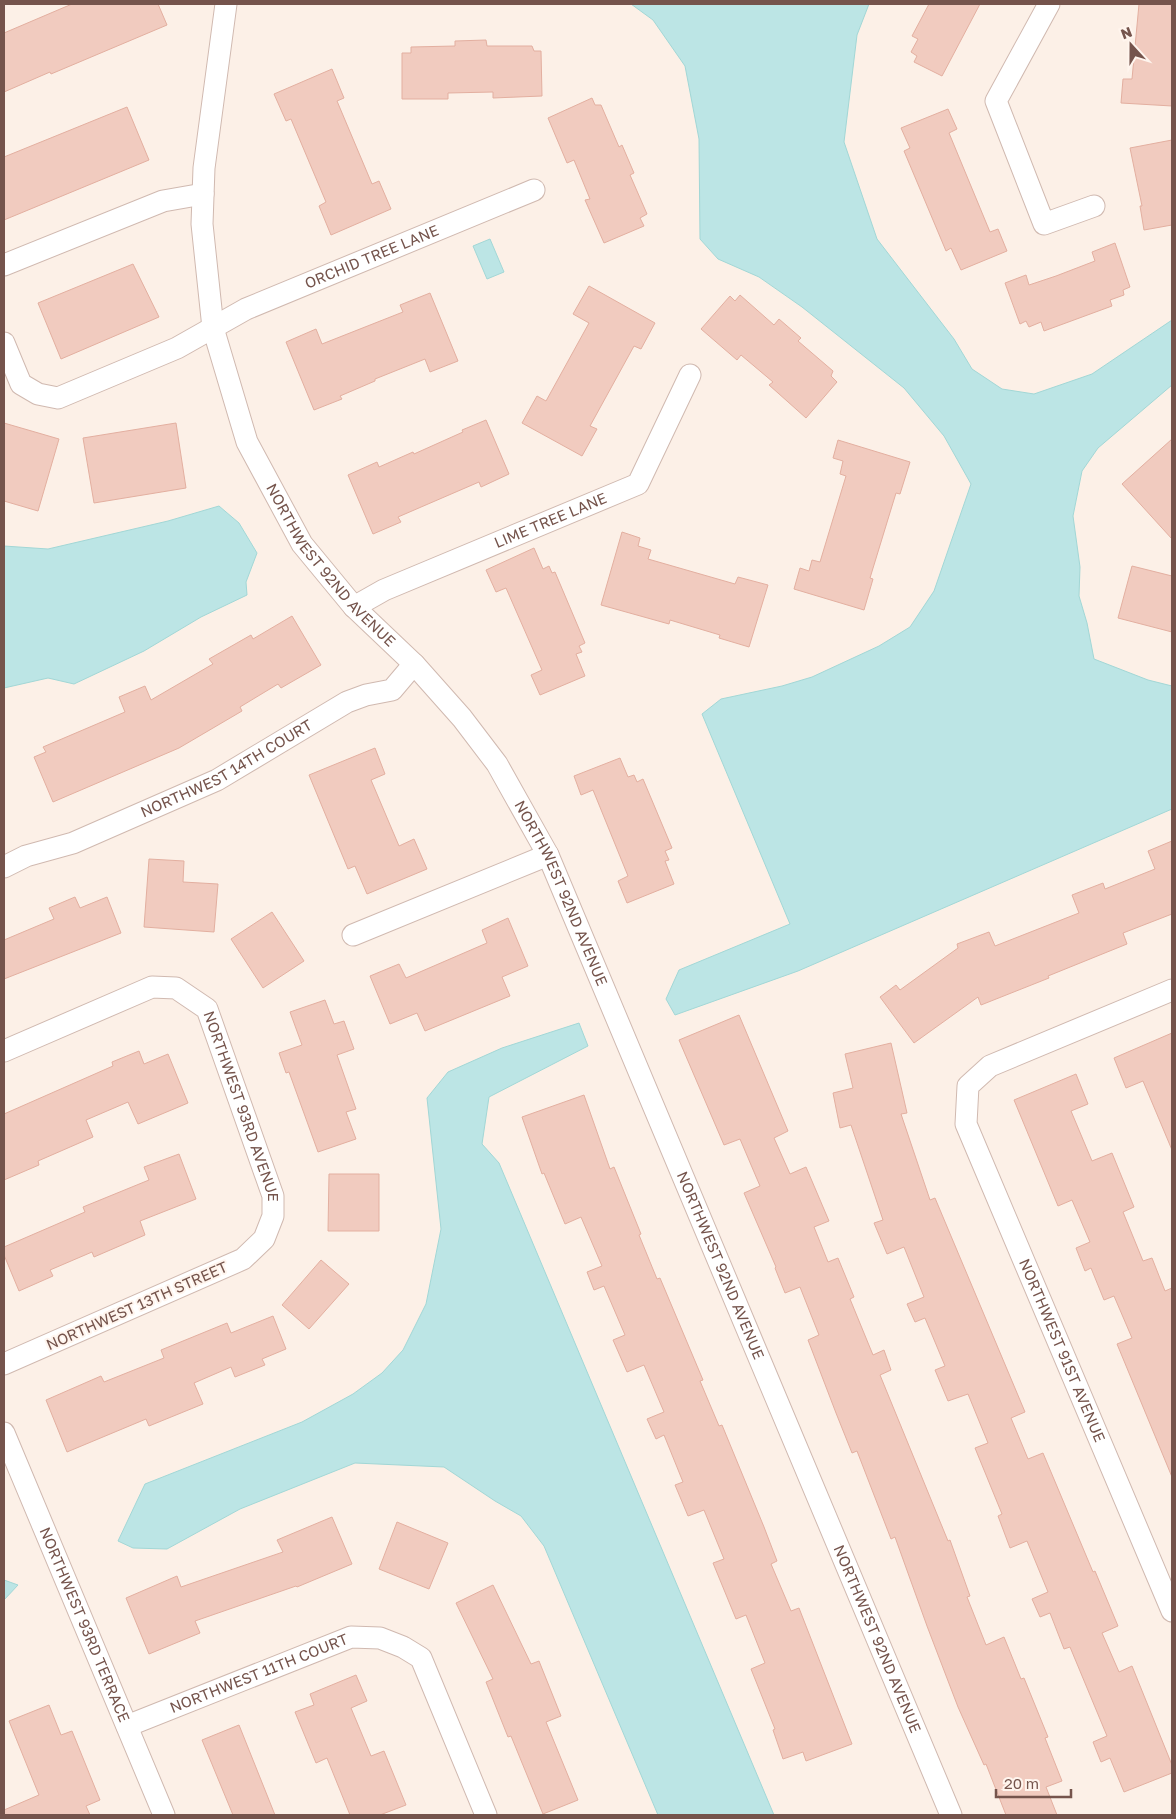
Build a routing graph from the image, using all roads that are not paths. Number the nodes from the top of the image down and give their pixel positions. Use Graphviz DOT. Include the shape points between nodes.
graph roads {
  1 [pos="226,4"];
  2 [pos="1049,4"];
  3 [pos="534,190"];
  4 [pos="203,194"];
  5 [pos="1094,206"];
  6 [pos="4,265"];
  7 [pos="213,328"];
  8 [pos="4,343"];
  9 [pos="690,375"];
  10 [pos="354,607"];
  11 [pos="414,664"];
  12 [pos="4,855"];
  13 [pos="548,855"];
  14 [pos="26,856"];
  15 [pos="4,867"];
  16 [pos="353,935"];
  17 [pos="1172,990"];
  18 [pos="4,1051"];
  19 [pos="264,1239"];
  20 [pos="4,1364"];
  21 [pos="4,1434"];
  22 [pos="1172,1611"];
  23 [pos="127,1726"];
  24 [pos="164,1815"];
  25 [pos="486,1815"];
  26 [pos="951,1815"];
  1 -- 4 [label="street, NORTHWEST 92ND AVENUE"];
  2 -- 5 [label="street" via="996,101 1044,224"];
  3 -- 7 [label="street, ORCHID TREE LANE" via="246,309"];
  4 -- 6 [label="street" via="163,201"];
  4 -- 7 [label="street, NORTHWEST 92ND AVENUE" via="203,241"];
  7 -- 8 [label="street, ORCHID TREE LANE" via="177,348 58,398 38,394 21,384"];
  7 -- 10 [label="street, NORTHWEST 92ND AVENUE" via="247,442 302,544"];
  9 -- 10 [label="street, LIME TREE LANE" via="638,484 384,590"];
  10 -- 11 [label="street, NORTHWEST 92ND AVENUE"];
  11 -- 13 [label="street, NORTHWEST 92ND AVENUE" via="498,764"];
  11 -- 14 [label="street, NORTHWEST 14TH COURT" via="392,690 366,694 347,702 217,780 73,844"];
  12 -- 14 [label="street, NORTHWEST 14TH COURT"];
  13 -- 16 [label="street"];
  13 -- 26 [label="street, NORTHWEST 92ND AVENUE"];
  14 -- 15 [label="street, NORTHWEST 14TH COURT"];
  17 -- 22 [label="street, NORTHWEST 91ST AVENUE" via="990,1066 968,1086 966,1124"];
  18 -- 19 [label="street, NORTHWEST 93RD AVENUE" via="152,986 176,988 207,1009 273,1196 273,1216"];
  19 -- 20 [label="street, NORTHWEST 13TH STREET" via="243,1259"];
  21 -- 23 [label="street, NORTHWEST 93RD TERRACE"];
  23 -- 24 [label="street, NORTHWEST 93RD TERRACE"];
  23 -- 25 [label="street, NORTHWEST 11TH COURT" via="351,1637 380,1638 421,1658"];
}
